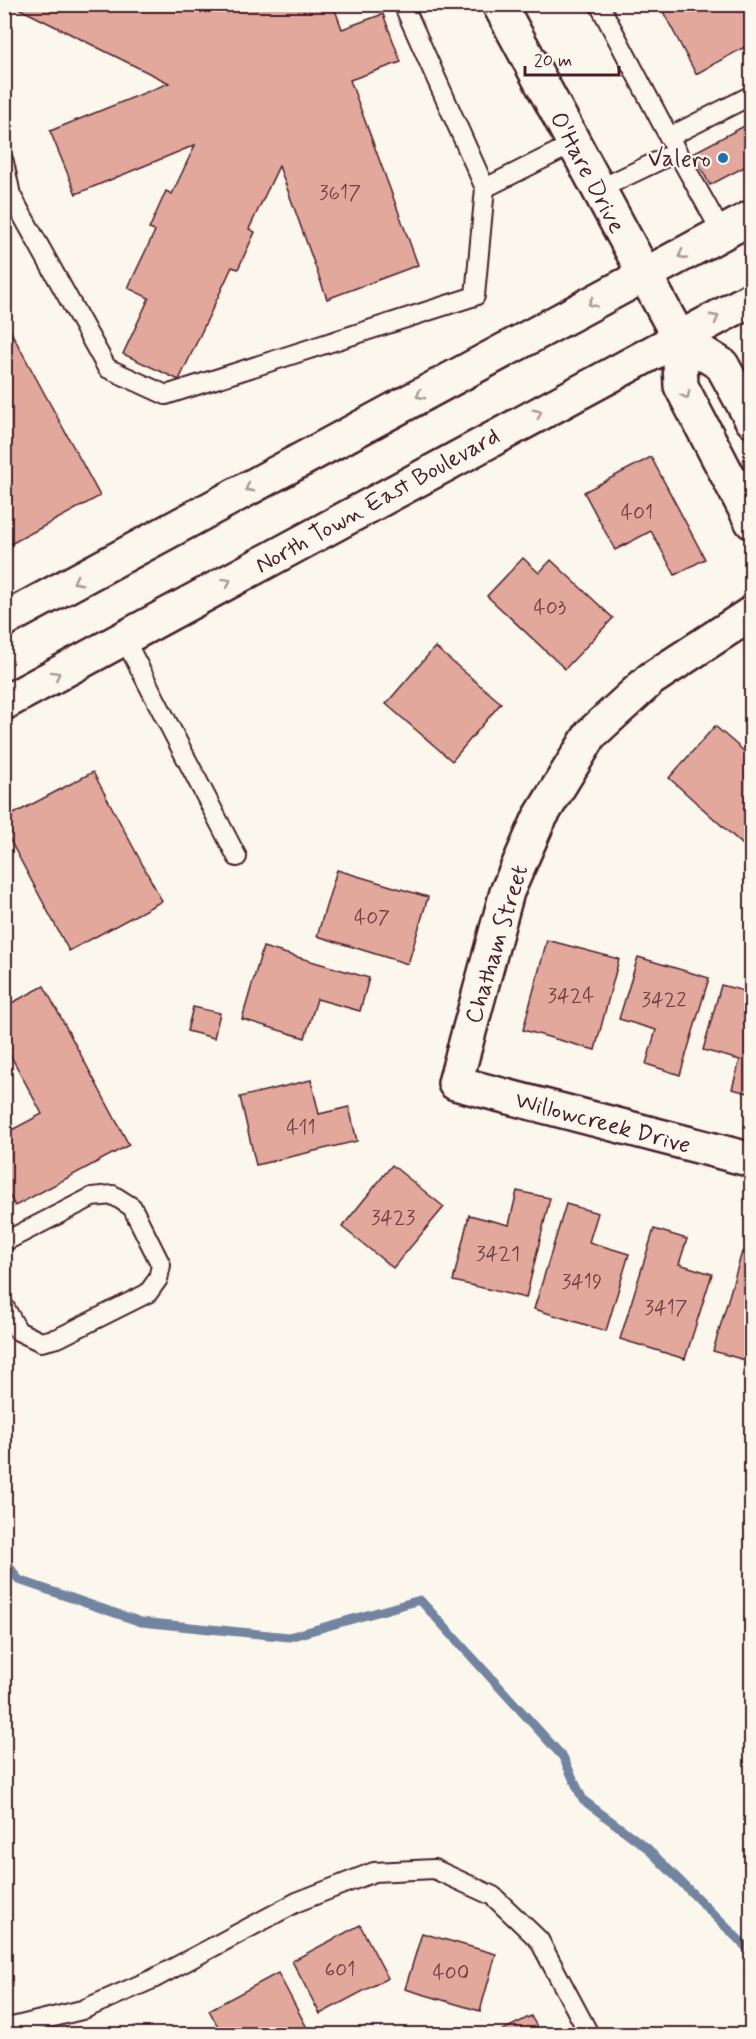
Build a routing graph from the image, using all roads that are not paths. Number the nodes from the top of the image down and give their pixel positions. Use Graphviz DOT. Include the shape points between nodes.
graph roads {
  1 [pos="402,4"];
  2 [pos="499,4"];
  3 [pos="599,4"];
  4 [pos="752,95"];
  5 [pos="573,144"];
  6 [pos="673,144"];
  7 [pos="4,162"];
  8 [pos="485,188"];
  9 [pos="597,190"];
  10 [pos="752,217"];
  11 [pos="722,233"];
  12 [pos="643,275"];
  13 [pos="752,299"];
  14 [pos="679,338"];
  15 [pos="752,420"];
  16 [pos="752,522"];
  17 [pos="752,613"];
  18 [pos="4,620"];
  19 [pos="124,638"];
  20 [pos="4,703"];
  21 [pos="237,857"];
  22 [pos="455,1083"];
  23 [pos="752,1160"];
  24 [pos="4,1242"];
  25 [pos="4,1306"];
  26 [pos="4,2029"];
  27 [pos="589,2034"];
  1 -- 8 [label="lane"];
  2 -- 5 [label="main road, O'Hare Drive"];
  3 -- 6 [label="lane"];
  4 -- 6 [label="lane"];
  5 -- 8 [label="lane"];
  5 -- 9 [label="main road, O'Hare Drive"];
  6 -- 9 [label="lane"];
  6 -- 11 [label="lane"];
  7 -- 8 [label="lane" via="11,195 107,368 166,395 475,296"];
  9 -- 12 [label="main road, O'Hare Drive"];
  10 -- 11 [label="main road"];
  11 -- 12 [label="main road, one-way"];
  12 -- 14 [label="main road, O'Hare Drive"];
  12 -- 18 [label="main road, one-way"];
  14 -- 13 [label="main road, North Town East Boulevard, one-way"];
  14 -- 15 [label="main road" via="722,365"];
  14 -- 16 [label="main road, one-way" via="681,386"];
  19 -- 14 [label="main road, North Town East Boulevard, one-way"];
  17 -- 22 [label="main road, Chatham Street" via="651,679 591,734 539,819 507,892"];
  20 -- 19 [label="main road, North Town East Boulevard, one-way"];
  19 -- 21 [label="lane"];
  22 -- 23 [label="main road, Willowcreek Drive"];
  24 -- 25 [label="lane" via="92,1197 113,1195 132,1207 161,1265 158,1279 148,1293 58,1338 40,1342 18,1331"];
  26 -- 27 [label="lane" via="82,2010 153,1979 297,1902 374,1872 434,1869 494,1896 539,1940"];
}
